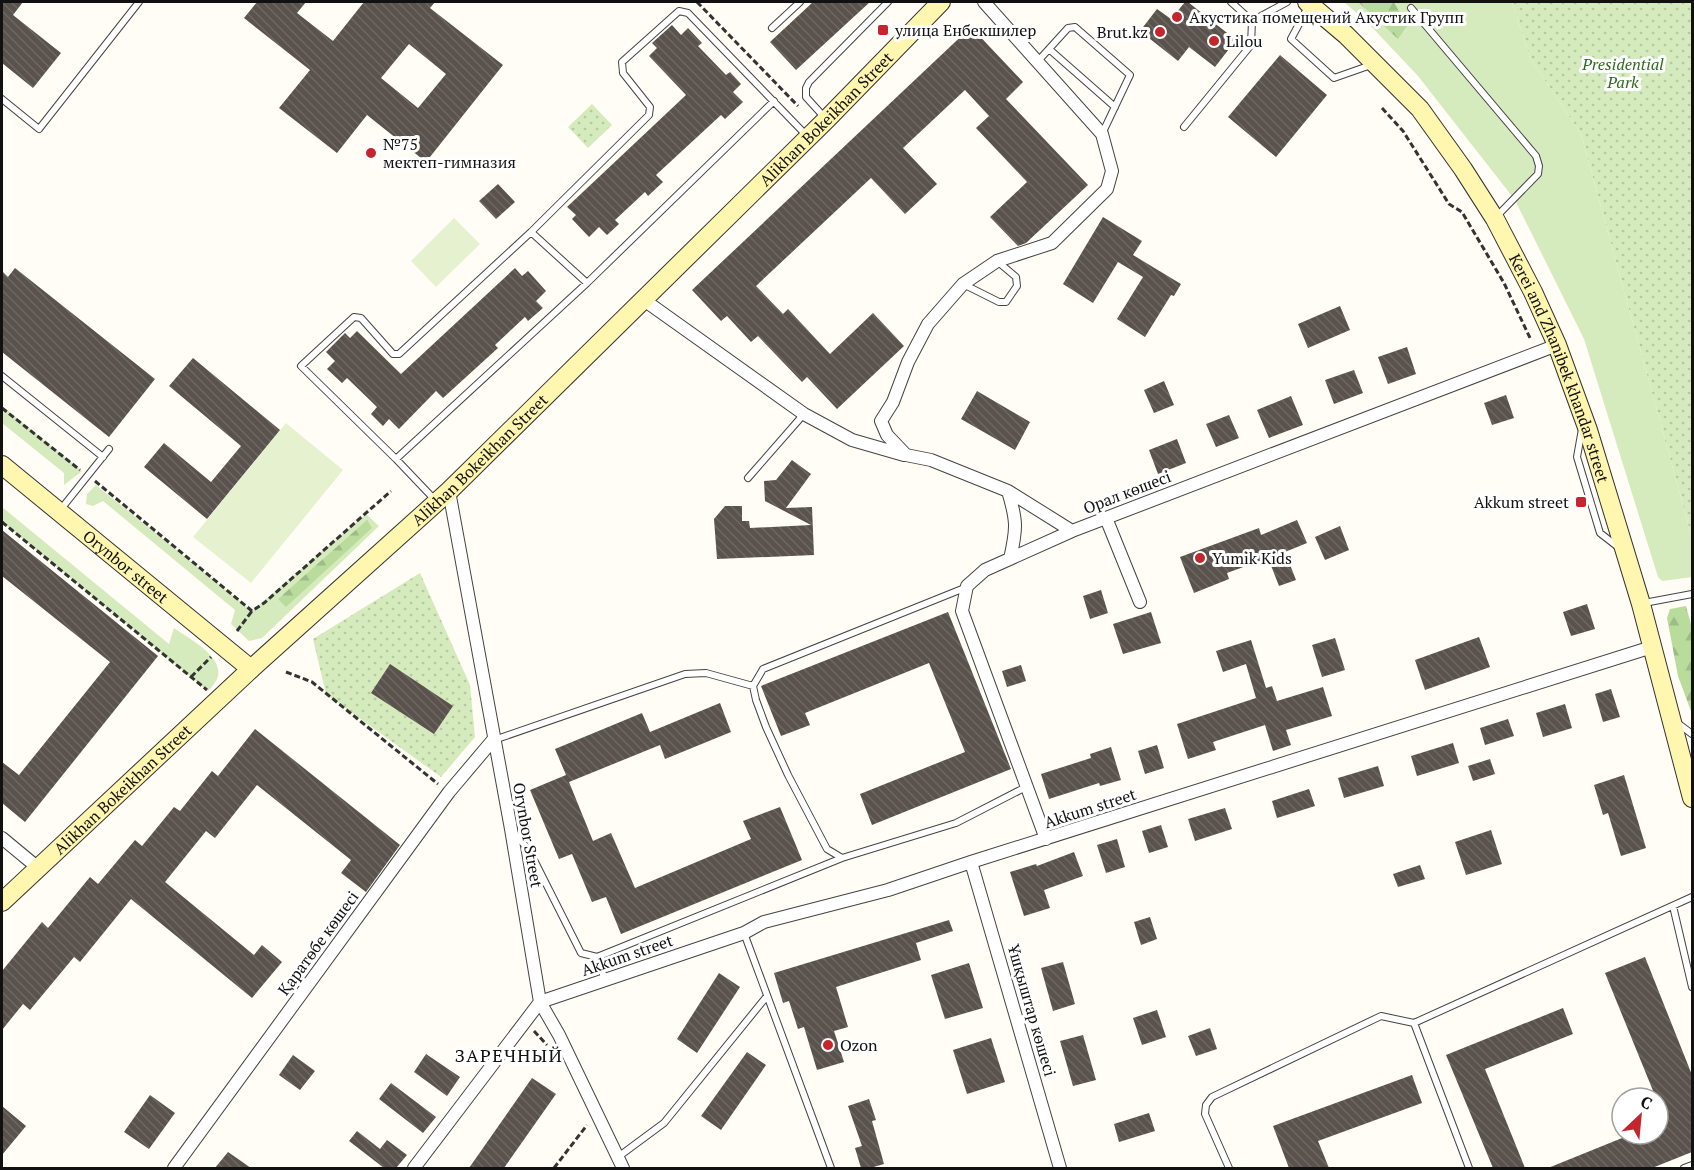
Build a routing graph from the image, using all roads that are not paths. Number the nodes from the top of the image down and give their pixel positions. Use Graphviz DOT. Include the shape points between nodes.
graph roads {
  1 [pos="139,2"];
  2 [pos="800,2"];
  3 [pos="888,2"];
  4 [pos="941,2"];
  5 [pos="984,2"];
  6 [pos="1231,2"];
  7 [pos="1287,2"];
  8 [pos="1308,3"];
  9 [pos="1411,8"];
  10 [pos="1252,21"];
  11 [pos="772,28"];
  12 [pos="1049,49"];
  13 [pos="1037,62"];
  14 [pos="1375,63"];
  15 [pos="2,99"];
  16 [pos="774,101"];
  17 [pos="1115,107"];
  18 [pos="1184,127"];
  19 [pos="818,128"];
  20 [pos="1102,134"];
  21 [pos="1495,219"];
  22 [pos="531,232"];
  23 [pos="997,261"];
  24 [pos="587,283"];
  25 [pos="963,284"];
  26 [pos="644,300"];
  27 [pos="1557,345"];
  28 [pos="2,376"];
  29 [pos="804,414"];
  30 [pos="109,449"];
  31 [pos="906,455"];
  32 [pos="103,456"];
  33 [pos="396,459"];
  34 [pos="2,465"];
  35 [pos="748,478"];
  36 [pos="1008,491"];
  37 [pos="443,497"];
  38 [pos="58,512"];
  39 [pos="1106,518"];
  40 [pos="1072,531"];
  41 [pos="1010,558"];
  42 [pos="967,586"];
  43 [pos="1692,594"];
  44 [pos="1140,602"];
  45 [pos="1641,604"];
  46 [pos="1652,647"];
  47 [pos="251,669"];
  48 [pos="753,686"];
  49 [pos="1671,718"];
  50 [pos="1692,735"];
  51 [pos="493,741"];
  52 [pos="1027,787"];
  53 [pos="1692,798"];
  54 [pos="510,828"];
  55 [pos="2,838"];
  56 [pos="1046,839"];
  57 [pos="842,858"];
  58 [pos="971,862"];
  59 [pos="37,867"];
  60 [pos="1692,897"];
  61 [pos="2,902"];
  62 [pos="1673,906"];
  63 [pos="744,933"];
  64 [pos="597,957"];
  65 [pos="605,980"];
  66 [pos="1692,987"];
  67 [pos="768,996"];
  68 [pos="540,1002"];
  69 [pos="1414,1023"];
  70 [pos="620,1163"];
  71 [pos="1692,1165"];
  72 [pos="174,1168"];
  73 [pos="414,1168"];
  74 [pos="831,1168"];
  75 [pos="1060,1168"];
  76 [pos="1229,1168"];
  77 [pos="1469,1168"];
  78 [pos="1684,1168"];
  1 -- 15 [label="lane" via="39,129"];
  2 -- 11 [label="lane"];
  3 -- 19 [label="lane" via="809,82 806,97"];
  4 -- 19 [label="street, Alikhan Bokeikhan Street"];
  5 -- 13 [label="street"];
  6 -- 10 [label="lane"];
  7 -- 10 [label="lane"];
  8 -- 14 [label="street, Kerei and Zhanibek khandar street"];
  8 -- 14 [label="lane" via="1291,39 1334,78"];
  9 -- 21 [label="lane" via="1536,156 1538,174"];
  10 -- 18 [label="lane" via="1251,45"];
  12 -- 13 [label="lane"];
  12 -- 17 [label="lane"];
  12 -- 17 [label="lane" via="1068,28 1075,27 1130,75"];
  13 -- 20 [label="street"];
  14 -- 21 [label="street, Kerei and Zhanibek khandar street" via="1420,109"];
  16 -- 19 [label="lane"];
  16 -- 22 [label="lane" via="688,13 679,11 622,62 623,73 650,107 648,115"];
  16 -- 24 [label="lane"];
  17 -- 20 [label="lane"];
  19 -- 26 [label="street, Alikhan Bokeikhan Street"];
  20 -- 23 [label="street" via="1112,171 1107,189 1052,243"];
  21 -- 27 [label="street, Kerei and Zhanibek khandar street"];
  22 -- 24 [label="lane"];
  22 -- 33 [label="lane" via="399,354 393,354 362,318 354,318 301,366"];
  23 -- 25 [label="street"];
  23 -- 25 [label="lane" via="1016,277 1017,286 1006,302"];
  24 -- 33 [label="lane"];
  25 -- 31 [label="street" via="928,324 881,421 887,435"];
  26 -- 29 [label="street"];
  26 -- 37 [label="street, Alikhan Bokeikhan Street"];
  27 -- 39 [label="street, Орал көшесі"];
  27 -- 45 [label="street, Kerei and Zhanibek khandar street"];
  28 -- 32 [label="lane"];
  29 -- 31 [label="street" via="852,440"];
  29 -- 35 [label="lane"];
  30 -- 32 [label="lane"];
  31 -- 36 [label="street" via="931,460"];
  32 -- 38 [label="lane"];
  33 -- 37 [label="lane"];
  34 -- 38 [label="street, Orynbor street"];
  36 -- 40 [label="street"];
  36 -- 41 [label="street" via="1017,531"];
  37 -- 47 [label="street, Alikhan Bokeikhan Street"];
  37 -- 51 [label="street, Orynbor Street"];
  38 -- 47 [label="street, Orynbor street"];
  39 -- 40 [label="street, Орал көшесі"];
  39 -- 44 [label="street"];
  40 -- 41 [label="street, Орал көшесі"];
  41 -- 42 [label="street, Орал көшесі" via="985,570"];
  42 -- 48 [label="lane" via="763,669"];
  42 -- 52 [label="street" via="962,611"];
  43 -- 45 [label="lane"];
  45 -- 46 [label="street, Kerei and Zhanibek khandar street"];
  46 -- 49 [label="street, Kerei and Zhanibek khandar street"];
  46 -- 56 [label="street, Akkum street"];
  47 -- 59 [label="street, Alikhan Bokeikhan Street"];
  48 -- 51 [label="lane" via="706,673 685,674"];
  48 -- 57 [label="lane" via="788,776 827,849"];
  49 -- 50 [label="lane"];
  49 -- 53 [label="street, Kerei and Zhanibek khandar street"];
  51 -- 54 [label="street, Orynbor Street"];
  51 -- 72 [label="street, Қаратөбе көшесі" via="449,792"];
  52 -- 56 [label="street"];
  52 -- 57 [label="lane" via="956,823"];
  54 -- 64 [label="lane" via="529,850 581,953"];
  54 -- 68 [label="street, Orynbor Street"];
  55 -- 59 [label="street"];
  56 -- 58 [label="street, Akkum street"];
  57 -- 64 [label="lane"];
  58 -- 63 [label="street, Akkum street" via="888,890 764,922"];
  58 -- 75 [label="street, Ұшқыштар көшесі"];
  59 -- 61 [label="street, Alikhan Bokeikhan Street"];
  60 -- 62 [label="lane"];
  62 -- 66 [label="lane"];
  62 -- 69 [label="lane"];
  63 -- 65 [label="street, Akkum street"];
  63 -- 67 [label="lane"];
  64 -- 65 [label="lane"];
  65 -- 68 [label="street, Akkum street"];
  67 -- 70 [label="lane" via="664,1123"];
  67 -- 74 [label="lane"];
  68 -- 70 [label="street, Orynbor Street"];
  68 -- 73 [label="street"];
  69 -- 76 [label="lane" via="1381,1016 1212,1097 1205,1114"];
  69 -- 77 [label="lane"];
  71 -- 78 [label="lane"];
}
